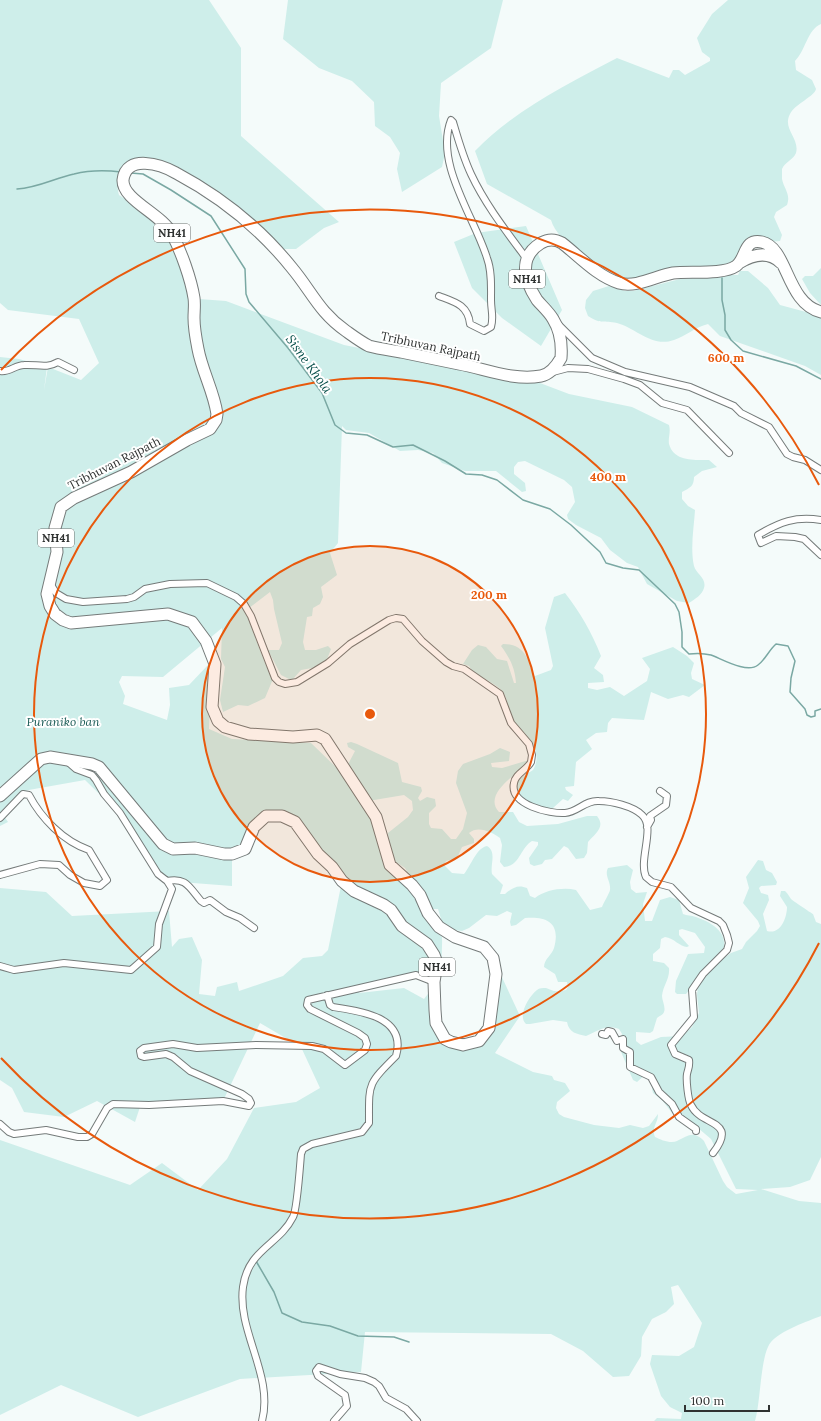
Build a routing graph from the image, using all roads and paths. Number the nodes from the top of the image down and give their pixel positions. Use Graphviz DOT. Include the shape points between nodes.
graph roads {
  1 [pos="526,258"];
  2 [pos="439,296"];
  3 [pos="821,312"];
  4 [pos="553,319"];
  5 [pos="74,370"];
  6 [pos="0,371"];
  7 [pos="546,374"];
  8 [pos="625,375"];
  9 [pos="729,453"];
  10 [pos="821,470"];
  11 [pos="821,520"];
  12 [pos="821,555"];
  13 [pos="50,583"];
  14 [pos="64,758"];
  15 [pos="660,791"];
  16 [pos="0,796"];
  17 [pos="0,818"];
  18 [pos="647,827"];
  19 [pos="0,875"];
  20 [pos="167,882"];
  21 [pos="254,928"];
  22 [pos="0,966"];
  23 [pos="434,982"];
  24 [pos="327,995"];
  25 [pos="602,1034"];
  26 [pos="0,1124"];
  27 [pos="696,1131"];
  28 [pos="713,1153"];
  29 [pos="262,1421"];
  30 [pos="334,1421"];
  31 [pos="416,1421"];
  1 -- 2 [label="street" via="503,227 471,174 451,120 447,150 458,190 488,258 494,317 491,327 484,331 470,324 469,314 459,304"];
  1 -- 3 [label="highway, NH41" via="542,242 556,241 602,275 618,283 628,284 672,274 730,269 739,263 747,246 758,242 770,246 796,292 809,307"];
  1 -- 4 [label="highway, NH41" via="526,275 532,291"];
  4 -- 7 [label="highway, NH41" via="560,337 561,358"];
  4 -- 8 [label="street" via="592,358"];
  5 -- 6 [label="street" via="58,362 44,367 23,365 5,372"];
  7 -- 8 [label="street" via="568,368 588,368"];
  7 -- 13 [label="highway, Tribhuvan Rajpath / NH41" via="528,376 489,372 368,345 346,332 325,313 273,244 225,202 200,185 161,166 141,164 130,168 125,172 124,184 129,196 164,222 177,244 195,299 194,317 198,350 217,414 216,420 210,429 131,472 65,503 58,514 55,528 57,552"];
  8 -- 9 [label="street" via="662,403 687,410"];
  8 -- 10 [label="street" via="690,387 734,406 741,413 769,427 786,454 805,460"];
  11 -- 12 [label="street" via="785,520 758,535 761,543 784,535 804,539"];
  13 -- 18 [label="street" via="56,593 82,602 127,599 145,589 170,584 207,583 236,597 244,604 252,616 275,678 285,684 298,682 328,663 350,644 389,620 403,619 442,659 464,669 496,690 502,697 511,723 527,740 532,755 528,767 514,780 515,793 518,797 540,811 564,813 588,802 605,802 636,810 646,819"];
  13 -- 23 [label="highway, Tribhuvan Rajpath / NH41" via="47,594 50,606 63,620 71,623 168,614 192,622 206,641 216,664 212,707 218,721 225,727 249,734 293,737 318,735 325,739 376,817 390,865 412,885 428,913 440,927 455,937 484,947 493,958 496,974 489,1028 479,1041 463,1045 445,1039 436,1023"];
  14 -- 16 [label="highway, Tribhuvan Rajpath / NH41" via="41,759"];
  14 -- 20 [label="street" via="76,769 92,775 120,813 158,874"];
  14 -- 23 [label="highway, Tribhuvan Rajpath / NH41" via="99,767 163,844 174,849 195,848 224,854 239,852 245,849 254,827 266,816 282,816 295,822 342,881 354,891 391,910 402,926 427,944 437,963"];
  15 -- 18 [label="street" via="667,796 666,805 650,816 651,820"];
  17 -- 19 [label="street" via="23,794 29,795 54,828 77,846 89,850 107,880 100,886 84,883 59,865 46,864"];
  18 -- 28 [label="street" via="643,865 646,877 652,882 669,886 691,908 719,921 728,939 727,950 693,987 691,995 694,1017 671,1046 675,1054 689,1060 686,1082 690,1105 700,1116 720,1128 723,1136"];
  20 -- 21 [label="street" via="176,879 184,881 201,901 204,903 210,900"];
  20 -- 22 [label="street" via="172,889 159,924 157,947 131,970 64,963 14,970"];
  23 -- 24 [label="street" via="416,975"];
  24 -- 26 [label="street" via="308,1000 307,1005 310,1009 358,1033 365,1038 367,1044 365,1050 345,1065 324,1049 312,1046 196,1048 173,1044 144,1048 140,1051 144,1057 166,1054 173,1057 190,1070 242,1094 249,1099 249,1106 223,1101 113,1104 107,1108 92,1134 87,1137 46,1130 14,1134"];
  24 -- 29 [label="street" via="333,1007 363,1012 392,1026 397,1038 397,1051 396,1056 370,1085 367,1128 362,1132 312,1144 303,1149 294,1216 282,1232 257,1254 248,1271 243,1286 243,1309 265,1398"];
  25 -- 27 [label="street" via="606,1035 608,1031 612,1032 617,1041 623,1039 623,1048 630,1052 630,1067 651,1077 659,1092"];
  30 -- 31 [label="street" via="347,1406 346,1395 318,1376 316,1372 319,1367 374,1382 386,1398 406,1409"];
}
